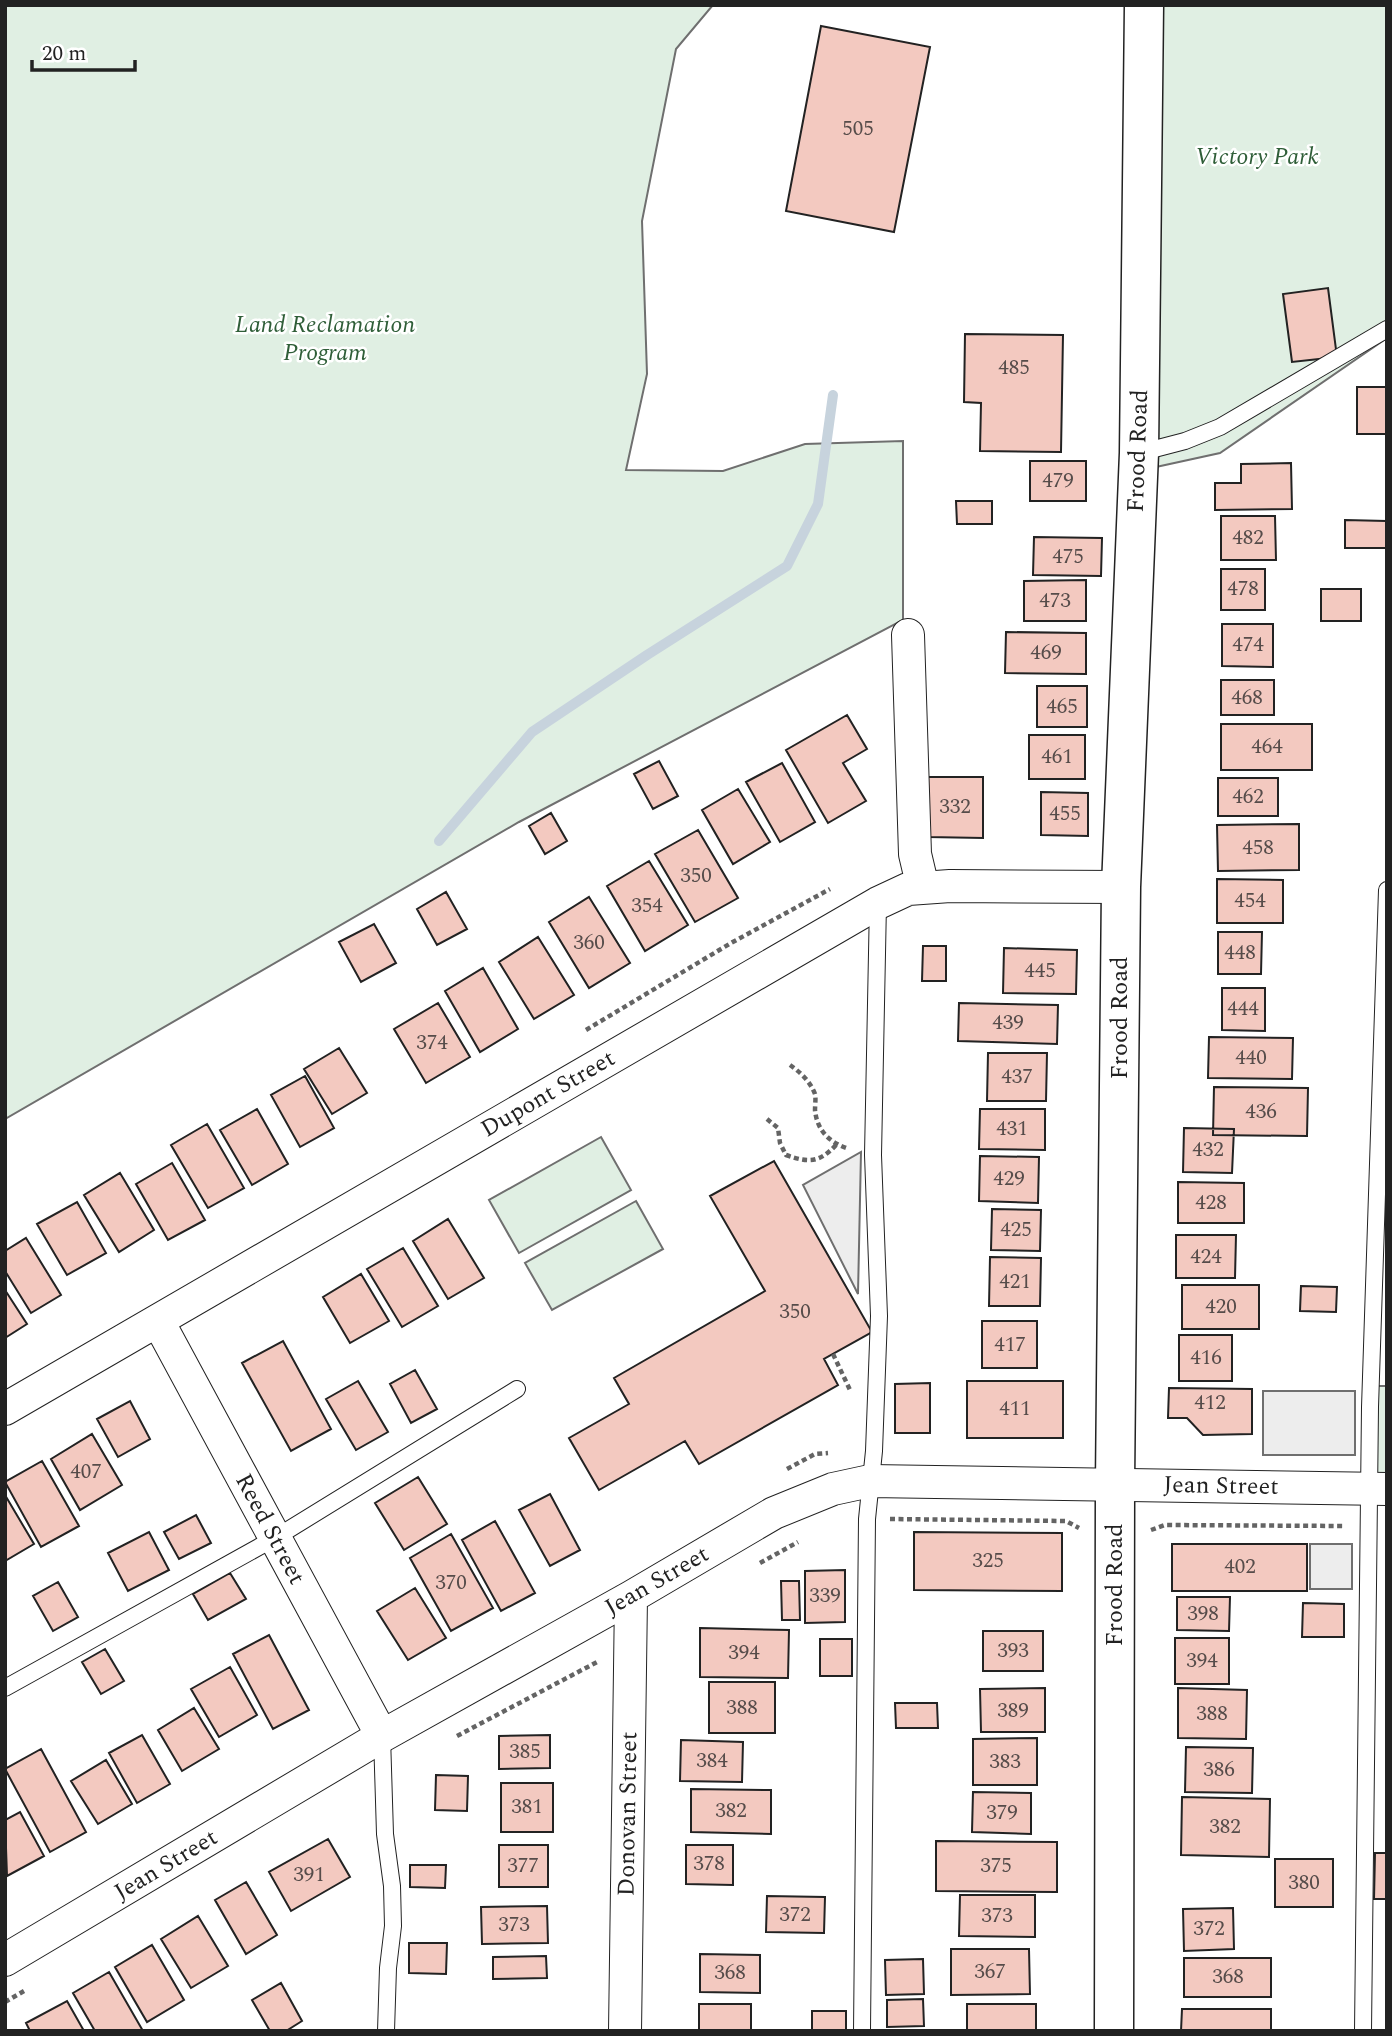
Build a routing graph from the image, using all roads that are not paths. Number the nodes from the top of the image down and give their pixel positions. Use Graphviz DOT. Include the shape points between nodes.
graph roads {
  1 [pos="1144,5"];
  2 [pos="1387,329"];
  3 [pos="1139,453"];
  4 [pos="908,635"];
  5 [pos="1121,887"];
  6 [pos="923,888"];
  7 [pos="1387,890"];
  8 [pos="878,903"];
  9 [pos="158,1321"];
  10 [pos="517,1389"];
  11 [pos="5,1409"];
  12 [pos="870,1481"];
  13 [pos="1115,1484"];
  14 [pos="1379,1489"];
  15 [pos="275,1538"];
  16 [pos="631,1597"];
  17 [pos="5,1688"];
  18 [pos="382,1736"];
  19 [pos="5,1960"];
  20 [pos="386,2031"];
  21 [pos="625,2031"];
  22 [pos="862,2031"];
  23 [pos="1114,2031"];
  24 [pos="1363,2031"];
  1 -- 3 [label="street, Frood Road"];
  2 -- 3 [label="lane" via="1220,428"];
  3 -- 5 [label="street, Frood Road"];
  4 -- 6 [label="street" via="915,855"];
  5 -- 6 [label="street, Dupont Street"];
  5 -- 13 [label="street, Frood Road"];
  6 -- 8 [label="street, Dupont Street" via="908,889"];
  7 -- 14 [label="lane" via="1370,1407"];
  8 -- 9 [label="street, Dupont Street"];
  8 -- 12 [label="lane" via="873,1155 880,1316"];
  9 -- 11 [label="street, Dupont Street"];
  9 -- 15 [label="street, Reed Street"];
  10 -- 15 [label="lane"];
  12 -- 13 [label="street, Jean Street"];
  12 -- 16 [label="street, Jean Street" via="832,1489 774,1513"];
  12 -- 22 [label="lane"];
  13 -- 14 [label="street, Jean Street"];
  13 -- 23 [label="street, Frood Road"];
  14 -- 24 [label="lane" via="1370,1527"];
  15 -- 17 [label="lane"];
  15 -- 18 [label="street, Reed Street"];
  16 -- 18 [label="street, Jean Street"];
  16 -- 21 [label="street, Donovan Street"];
  18 -- 19 [label="street, Jean Street"];
  18 -- 20 [label="lane" via="393,1926"];
}
